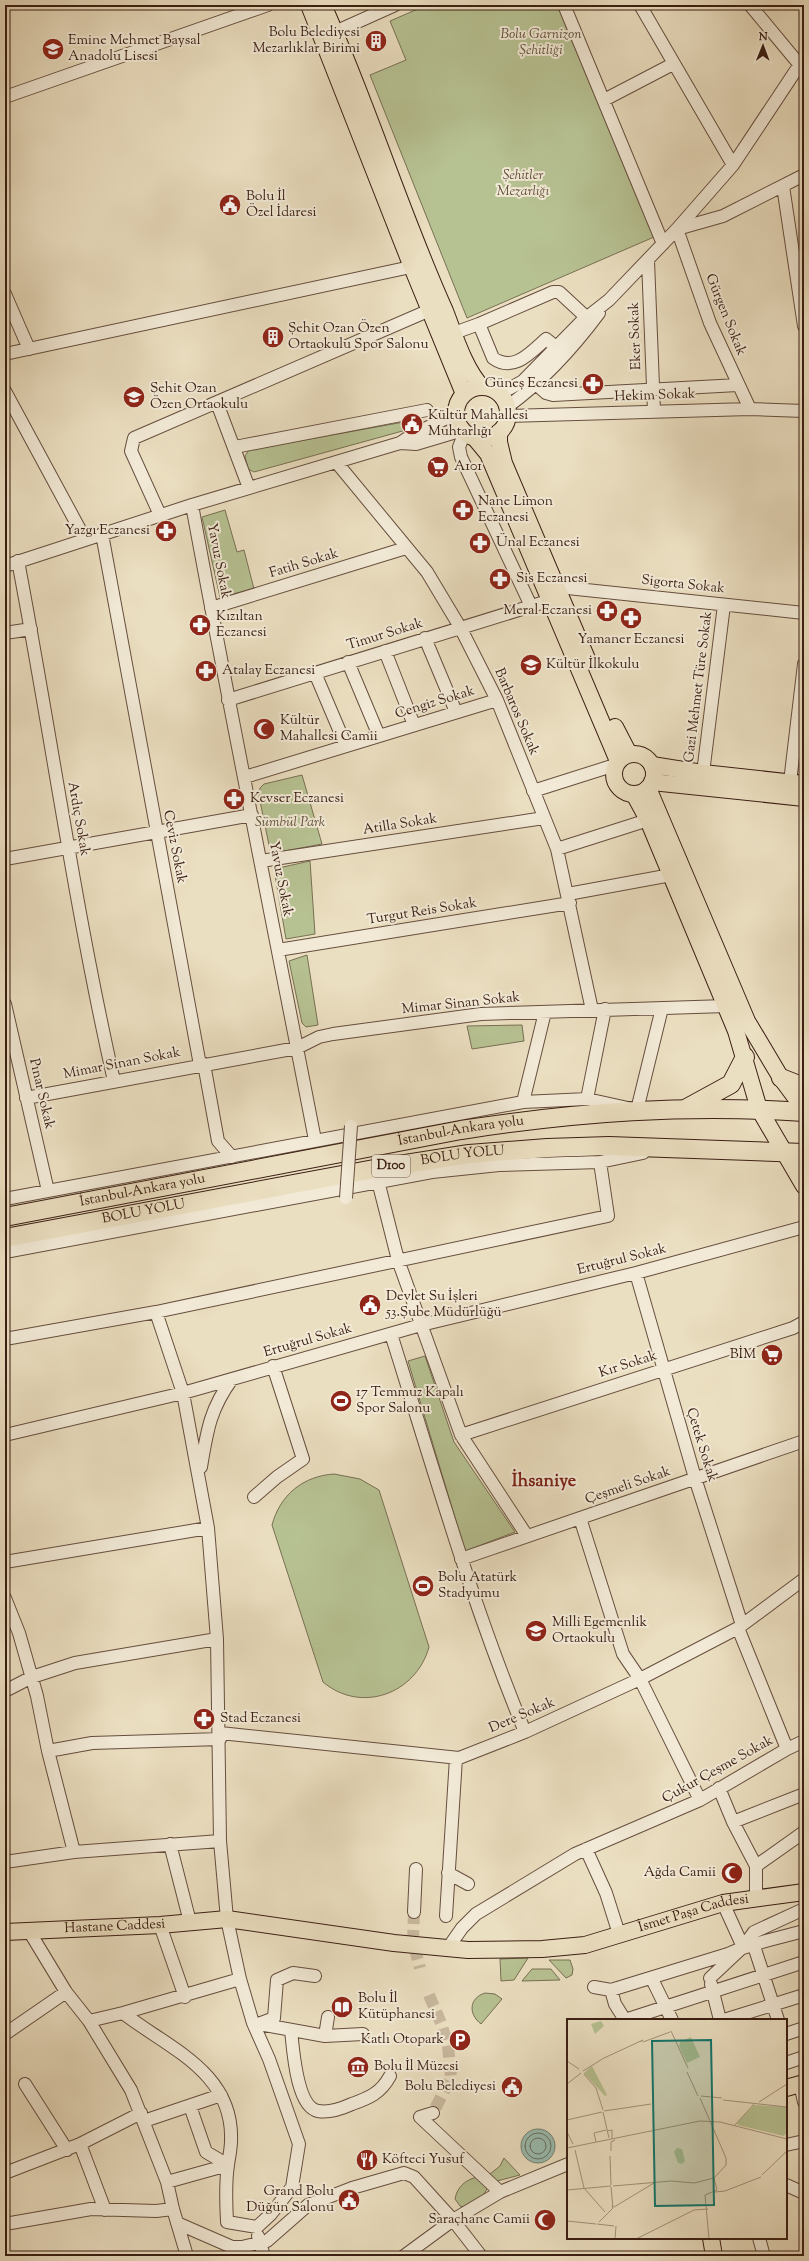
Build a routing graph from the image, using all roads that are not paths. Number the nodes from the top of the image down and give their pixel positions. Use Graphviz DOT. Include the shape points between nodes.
graph roads {
  1 [pos="268,5"];
  2 [pos="309,5"];
  3 [pos="323,5"];
  4 [pos="395,5"];
  5 [pos="564,5"];
  6 [pos="640,5"];
  7 [pos="750,5"];
  8 [pos="335,32"];
  9 [pos="802,61"];
  10 [pos="673,64"];
  11 [pos="5,97"];
  12 [pos="604,100"];
  13 [pos="733,165"];
  14 [pos="804,175"];
  15 [pos="783,186"];
  16 [pos="677,229"];
  17 [pos="663,244"];
  18 [pos="648,261"];
  19 [pos="418,266"];
  20 [pos="5,294"];
  21 [pos="609,300"];
  22 [pos="430,310"];
  23 [pos="586,317"];
  24 [pos="479,324"];
  25 [pos="804,325"];
  26 [pos="454,333"];
  27 [pos="556,347"];
  28 [pos="29,349"];
  29 [pos="5,354"];
  30 [pos="537,385"];
  31 [pos="738,385"];
  32 [pos="482,387"];
  33 [pos="653,390"];
  34 [pos="5,391"];
  35 [pos="464,394"];
  36 [pos="574,394"];
  37 [pos="217,403"];
  38 [pos="505,406"];
  39 [pos="750,409"];
  40 [pos="427,410"];
  41 [pos="654,411"];
  42 [pos="804,411"];
  43 [pos="456,413"];
  44 [pos="575,414"];
  45 [pos="499,432"];
  46 [pos="467,433"];
  47 [pos="400,443"];
  48 [pos="235,447"];
  49 [pos="337,463"];
  50 [pos="249,488"];
  51 [pos="192,505"];
  52 [pos="160,515"];
  53 [pos="102,534"];
  54 [pos="85,540"];
  55 [pos="406,548"];
  56 [pos="18,561"];
  57 [pos="5,566"];
  58 [pos="554,593"];
  59 [pos="724,605"];
  60 [pos="531,606"];
  61 [pos="211,608"];
  62 [pos="804,613"];
  63 [pos="460,628"];
  64 [pos="31,629"];
  65 [pos="5,633"];
  66 [pos="426,638"];
  67 [pos="385,651"];
  68 [pos="348,662"];
  69 [pos="804,664"];
  70 [pos="315,672"];
  71 [pos="228,700"];
  72 [pos="497,700"];
  73 [pos="456,712"];
  74 [pos="414,725"];
  75 [pos="379,736"];
  76 [pos="346,746"];
  77 [pos="621,760"];
  78 [pos="652,765"];
  79 [pos="703,773"];
  80 [pos="245,777"];
  81 [pos="797,783"];
  82 [pos="645,788"];
  83 [pos="532,791"];
  84 [pos="804,798"];
  85 [pos="252,815"];
  86 [pos="544,818"];
  87 [pos="648,820"];
  88 [pos="156,830"];
  89 [pos="67,847"];
  90 [pos="557,849"];
  91 [pos="5,859"];
  92 [pos="261,861"];
  93 [pos="671,875"];
  94 [pos="569,898"];
  95 [pos="278,950"];
  96 [pos="5,1004"];
  97 [pos="726,1006"];
  98 [pos="662,1008"];
  99 [pos="605,1009"];
  100 [pos="592,1010"];
  101 [pos="545,1012"];
  102 [pos="297,1048"];
  103 [pos="745,1057"];
  104 [pos="202,1064"];
  105 [pos="781,1078"];
  106 [pos="114,1081"];
  107 [pos="804,1087"];
  108 [pos="26,1098"];
  109 [pos="587,1099"];
  110 [pos="523,1102"];
  111 [pos="683,1109"];
  112 [pos="759,1109"];
  113 [pos="636,1110"];
  114 [pos="804,1111"];
  115 [pos="351,1126"];
  116 [pos="315,1140"];
  117 [pos="668,1147"];
  118 [pos="783,1152"];
  119 [pos="804,1154"];
  120 [pos="232,1157"];
  121 [pos="600,1162"];
  122 [pos="378,1181"];
  123 [pos="804,1186"];
  124 [pos="48,1191"];
  125 [pos="346,1198"];
  126 [pos="5,1199"];
  127 [pos="5,1216"];
  128 [pos="804,1226"];
  129 [pos="5,1238"];
  130 [pos="5,1252"];
  131 [pos="398,1260"];
  132 [pos="636,1273"];
  133 [pos="156,1312"];
  134 [pos="804,1322"];
  135 [pos="421,1325"];
  136 [pos="391,1334"];
  137 [pos="5,1339"];
  138 [pos="273,1366"];
  139 [pos="663,1369"];
  140 [pos="232,1379"];
  141 [pos="184,1393"];
  142 [pos="5,1434"];
  143 [pos="461,1435"];
  144 [pos="804,1441"];
  145 [pos="200,1474"];
  146 [pos="695,1478"];
  147 [pos="254,1497"];
  148 [pos="580,1518"];
  149 [pos="208,1528"];
  150 [pos="527,1536"];
  151 [pos="461,1559"];
  152 [pos="5,1562"];
  153 [pos="804,1579"];
  154 [pos="5,1601"];
  155 [pos="740,1626"];
  156 [pos="217,1639"];
  157 [pos="32,1676"];
  158 [pos="640,1679"];
  159 [pos="5,1691"];
  160 [pos="525,1732"];
  161 [pos="220,1736"];
  162 [pos="804,1741"];
  163 [pos="787,1749"];
  164 [pos="48,1751"];
  165 [pos="456,1758"];
  166 [pos="718,1788"];
  167 [pos="804,1794"];
  168 [pos="700,1800"];
  169 [pos="732,1822"];
  170 [pos="804,1832"];
  171 [pos="220,1841"];
  172 [pos="170,1844"];
  173 [pos="586,1849"];
  174 [pos="74,1852"];
  175 [pos="6,1864"];
  176 [pos="756,1866"];
  177 [pos="416,1869"];
  178 [pos="448,1873"];
  179 [pos="468,1884"];
  180 [pos="804,1892"];
  181 [pos="756,1899"];
  182 [pos="723,1903"];
  183 [pos="804,1909"];
  184 [pos="414,1912"];
  185 [pos="446,1916"];
  186 [pos="227,1920"];
  187 [pos="190,1922"];
  188 [pos="160,1926"];
  189 [pos="804,1930"];
  190 [pos="14,1933"];
  191 [pos="619,1934"];
  192 [pos="749,1946"];
  193 [pos="448,1948"];
  194 [pos="706,1961"];
  195 [pos="804,1962"];
  196 [pos="762,1974"];
  197 [pos="314,1976"];
  198 [pos="710,1978"];
  199 [pos="240,1979"];
  200 [pos="652,1979"];
  201 [pos="594,1987"];
  202 [pos="611,1990"];
  203 [pos="66,1992"];
  204 [pos="712,1992"];
  205 [pos="804,1995"];
  206 [pos="185,1997"];
  207 [pos="772,2005"];
  208 [pos="665,2006"];
  209 [pos="123,2014"];
  210 [pos="328,2017"];
  211 [pos="624,2019"];
  212 [pos="628,2019"];
  213 [pos="672,2019"];
  214 [pos="720,2019"];
  215 [pos="727,2019"];
  216 [pos="778,2019"];
  217 [pos="89,2021"];
  218 [pos="256,2023"];
  219 [pos="804,2028"];
  220 [pos="291,2030"];
  221 [pos="5,2034"];
  222 [pos="362,2034"];
  223 [pos="787,2034"];
  224 [pos="325,2036"];
  225 [pos="804,2057"];
  226 [pos="787,2063"];
  227 [pos="390,2076"];
  228 [pos="25,2084"];
  229 [pos="797,2085"];
  230 [pos="221,2095"];
  231 [pos="804,2102"];
  232 [pos="190,2106"];
  233 [pos="434,2113"];
  234 [pos="142,2117"];
  235 [pos="804,2141"];
  236 [pos="80,2144"];
  237 [pos="787,2145"];
  238 [pos="67,2150"];
  239 [pos="567,2164"];
  240 [pos="228,2165"];
  241 [pos="5,2173"];
  242 [pos="167,2182"];
  243 [pos="787,2186"];
  244 [pos="500,2192"];
  245 [pos="804,2193"];
  246 [pos="105,2210"];
  247 [pos="173,2210"];
  248 [pos="453,2220"];
  249 [pos="227,2222"];
  250 [pos="177,2223"];
  251 [pos="5,2224"];
  252 [pos="257,2227"];
  253 [pos="711,2239"];
  254 [pos="759,2239"];
  255 [pos="263,2242"];
  256 [pos="226,2245"];
  257 [pos="239,2251"];
  258 [pos="187,2256"];
  259 [pos="264,2256"];
  260 [pos="404,2256"];
  261 [pos="481,2256"];
  262 [pos="714,2256"];
  263 [pos="764,2256"];
  1 -- 11 [label="street"];
  2 -- 19 [label="main road"];
  3 -- 8 [label="main road"];
  4 -- 8 [label="street"];
  5 -- 12 [label="street"];
  6 -- 10 [label="street"];
  7 -- 9 [label="street"];
  8 -- 19 [label="main road"];
  9 -- 13 [label="street"];
  10 -- 12 [label="street"];
  10 -- 13 [label="street"];
  12 -- 17 [label="street"];
  13 -- 16 [label="street"];
  14 -- 15 [label="street"];
  15 -- 16 [label="street" via="723,216"];
  15 -- 25 [label="street"];
  16 -- 17 [label="street"];
  16 -- 31 [label="street, Gürgen Sokak" via="710,323"];
  17 -- 18 [label="street"];
  18 -- 21 [label="street"];
  18 -- 33 [label="street, Eker Sokak"];
  19 -- 22 [label="main road"];
  19 -- 26 [label="main road"];
  19 -- 28 [label="street"];
  20 -- 28 [label="street"];
  21 -- 23 [label="street"];
  21 -- 30 [label="street" via="587,330"];
  22 -- 35 [label="main road"];
  22 -- 37 [label="street"];
  23 -- 24 [label="street" via="560,292 553,292"];
  23 -- 27 [label="street"];
  24 -- 26 [label="street"];
  24 -- 27 [label="street" via="493,358 505,364 513,364 524,359 546,339"];
  26 -- 32 [label="main road" via="473,377"];
  27 -- 38 [label="street" via="523,381"];
  28 -- 29 [label="street"];
  30 -- 36 [label="street" via="546,393"];
  30 -- 38 [label="street"];
  31 -- 33 [label="street"];
  31 -- 39 [label="street, Gürgen Sokak"];
  32 -- 35 [label="main road"];
  32 -- 38 [label="main road" via="489,388"];
  33 -- 36 [label="street"];
  33 -- 41 [label="street, Eker Sokak"];
  34 -- 54 [label="street"];
  35 -- 43 [label="main road"];
  36 -- 44 [label="street"];
  37 -- 48 [label="street"];
  37 -- 52 [label="street" via="134,438 131,451"];
  38 -- 44 [label="street, Hekim Sokak"];
  38 -- 45 [label="main road"];
  39 -- 41 [label="street, Hekim Sokak"];
  39 -- 42 [label="street, Hekim Sokak"];
  40 -- 48 [label="street"];
  41 -- 44 [label="street, Hekim Sokak"];
  43 -- 46 [label="main road"];
  43 -- 47 [label="street" via="438,424 412,434"];
  45 -- 46 [label="main road" via="487,438"];
  45 -- 58 [label="main road" via="504,463"];
  46 -- 47 [label="street" via="416,444"];
  46 -- 58 [label="main road" via="488,454"];
  46 -- 60 [label="street" via="459,446 461,457"];
  47 -- 49 [label="street"];
  48 -- 50 [label="street"];
  49 -- 50 [label="street"];
  49 -- 55 [label="street, Barbaros Sokak"];
  50 -- 51 [label="street"];
  51 -- 52 [label="street"];
  51 -- 61 [label="street, Yavuz Sokak"];
  52 -- 53 [label="street"];
  53 -- 54 [label="street"];
  53 -- 88 [label="street, Ceviz Sokak"];
  54 -- 56 [label="street"];
  55 -- 61 [label="street, Fatih Sokak"];
  55 -- 63 [label="street, Barbaros Sokak" via="427,572"];
  56 -- 57 [label="street"];
  56 -- 64 [label="street, Ardıç Sokak"];
  58 -- 59 [label="street, Sigorta Sokak"];
  58 -- 60 [label="street, Timur Sokak"];
  58 -- 77 [label="main road"];
  59 -- 62 [label="street, Sigorta Sokak"];
  59 -- 79 [label="street, Gazi Mehmet Türe Sokak"];
  60 -- 63 [label="street, Timur Sokak"];
  61 -- 71 [label="street, Yavuz Sokak"];
  63 -- 66 [label="street, Timur Sokak"];
  63 -- 72 [label="street, Barbaros Sokak"];
  64 -- 65 [label="street"];
  64 -- 89 [label="street, Ardıç Sokak"];
  66 -- 67 [label="street, Timur Sokak"];
  66 -- 73 [label="street"];
  67 -- 68 [label="street, Timur Sokak"];
  67 -- 74 [label="street"];
  68 -- 70 [label="street, Timur Sokak"];
  68 -- 75 [label="street"];
  69 -- 81 [label="street"];
  70 -- 71 [label="street, Timur Sokak"];
  70 -- 76 [label="street"];
  71 -- 80 [label="street, Yavuz Sokak"];
  72 -- 73 [label="street, Cengiz Sokak"];
  72 -- 83 [label="street, Barbaros Sokak"];
  73 -- 74 [label="street, Cengiz Sokak"];
  74 -- 75 [label="street, Cengiz Sokak"];
  75 -- 76 [label="street, Cengiz Sokak"];
  76 -- 80 [label="street, Cengiz Sokak"];
  77 -- 78 [label="main road" via="642,756"];
  77 -- 82 [label="main road" via="613,772 616,785 627,793"];
  77 -- 83 [label="street"];
  78 -- 79 [label="main road"];
  78 -- 82 [label="main road" via="654,771"];
  79 -- 81 [label="main road"];
  80 -- 85 [label="street, Yavuz Sokak"];
  82 -- 84 [label="main road"];
  82 -- 87 [label="main road"];
  82 -- 105 [label="main road" via="747,1021"];
  83 -- 86 [label="street, Barbaros Sokak"];
  85 -- 88 [label="street"];
  85 -- 92 [label="street, Yavuz Sokak"];
  86 -- 90 [label="street, Barbaros Sokak"];
  86 -- 92 [label="street, Atilla Sokak"];
  87 -- 90 [label="street"];
  87 -- 93 [label="main road"];
  88 -- 89 [label="street"];
  88 -- 104 [label="street, Ceviz Sokak"];
  89 -- 91 [label="street"];
  89 -- 106 [label="street, Ardıç Sokak"];
  90 -- 94 [label="street, Barbaros Sokak"];
  92 -- 95 [label="street, Yavuz Sokak"];
  93 -- 94 [label="street, Turgut Reis Sokak"];
  93 -- 97 [label="main road"];
  94 -- 95 [label="street, Turgut Reis Sokak"];
  94 -- 100 [label="street, Barbaros Sokak"];
  95 -- 102 [label="street, Yavuz Sokak"];
  96 -- 108 [label="street, Pınar Sokak"];
  97 -- 98 [label="street, Mimar Sinan Sokak"];
  97 -- 103 [label="main road"];
  98 -- 99 [label="street, Mimar Sinan Sokak"];
  98 -- 113 [label="street"];
  99 -- 100 [label="street, Mimar Sinan Sokak"];
  99 -- 109 [label="street"];
  100 -- 101 [label="street, Mimar Sinan Sokak"];
  101 -- 102 [label="street, Mimar Sinan Sokak" via="481,1014 333,1034 319,1037"];
  101 -- 110 [label="street"];
  102 -- 104 [label="street, Mimar Sinan Sokak"];
  102 -- 116 [label="street, Yavuz Sokak"];
  103 -- 111 [label="highway" via="731,1084"];
  103 -- 112 [label="main road"];
  104 -- 106 [label="street, Mimar Sinan Sokak"];
  104 -- 120 [label="street, Ceviz Sokak" via="218,1141"];
  105 -- 107 [label="highway"];
  105 -- 114 [label="main road"];
  106 -- 108 [label="street, Mimar Sinan Sokak"];
  108 -- 124 [label="street, Pınar Sokak"];
  109 -- 110 [label="street"];
  109 -- 113 [label="street"];
  110 -- 116 [label="street"];
  111 -- 112 [label="highway, İstanbul-Ankara yolu / D100"];
  111 -- 113 [label="highway, İstanbul-Ankara yolu / D100"];
  112 -- 114 [label="highway, İstanbul-Ankara yolu / D100"];
  112 -- 118 [label="main road"];
  113 -- 127 [label="highway, İstanbul-Ankara yolu / D100" via="553,1116 461,1130"];
  115 -- 125 [label="street, bridge"];
  116 -- 120 [label="street"];
  117 -- 118 [label="highway, BOLU YOLU / D100"];
  117 -- 121 [label="street"];
  117 -- 129 [label="highway, BOLU YOLU / D100" via="555,1147 469,1154 374,1169"];
  118 -- 119 [label="highway, D100"];
  118 -- 123 [label="main road"];
  120 -- 124 [label="street"];
  121 -- 122 [label="street" via="472,1167"];
  121 -- 131 [label="street" via="608,1216"];
  122 -- 130 [label="street"];
  122 -- 131 [label="street"];
  124 -- 126 [label="street"];
  128 -- 132 [label="street, Ertuğrul Sokak"];
  131 -- 133 [label="street"];
  131 -- 135 [label="street"];
  132 -- 135 [label="street, Ertuğrul Sokak"];
  132 -- 139 [label="street, Çetek Sokak"];
  133 -- 137 [label="street"];
  133 -- 141 [label="street"];
  134 -- 139 [label="street, Kır Sokak" via="793,1328"];
  135 -- 136 [label="street, Ertuğrul Sokak"];
  135 -- 143 [label="street"];
  136 -- 138 [label="street, Ertuğrul Sokak"];
  136 -- 151 [label="street"];
  138 -- 140 [label="street, Ertuğrul Sokak"];
  138 -- 147 [label="street" via="303,1459"];
  139 -- 143 [label="street, Kır Sokak"];
  139 -- 146 [label="street, Çetek Sokak"];
  140 -- 141 [label="street, Ertuğrul Sokak"];
  140 -- 145 [label="street" via="218,1398"];
  141 -- 142 [label="street, Ertuğrul Sokak"];
  141 -- 145 [label="street"];
  143 -- 150 [label="street"];
  144 -- 146 [label="street, Çeşmeli Sokak"];
  145 -- 149 [label="street"];
  146 -- 148 [label="street, Çeşmeli Sokak"];
  146 -- 155 [label="street, Çetek Sokak"];
  148 -- 150 [label="street, Çeşmeli Sokak"];
  148 -- 158 [label="street" via="623,1654"];
  149 -- 152 [label="street"];
  149 -- 156 [label="street"];
  150 -- 151 [label="street, Çeşmeli Sokak"];
  151 -- 160 [label="street" via="500,1672"];
  153 -- 155 [label="street, Dere Sokak"];
  154 -- 157 [label="street" via="19,1633"];
  155 -- 158 [label="street, Dere Sokak"];
  155 -- 163 [label="street, Çetek Sokak"];
  156 -- 157 [label="street" via="75,1663"];
  156 -- 161 [label="street"];
  157 -- 159 [label="street"];
  157 -- 164 [label="street"];
  158 -- 160 [label="street, Dere Sokak"];
  158 -- 168 [label="street"];
  160 -- 165 [label="street, Dere Sokak"];
  161 -- 164 [label="street, Dere Sokak" via="92,1743"];
  161 -- 165 [label="street, Dere Sokak"];
  161 -- 171 [label="street"];
  162 -- 163 [label="street, Çukur Çeşme Sokak"];
  163 -- 166 [label="street, Çukur Çeşme Sokak"];
  164 -- 174 [label="street"];
  165 -- 178 [label="street"];
  166 -- 168 [label="street, Çukur Çeşme Sokak"];
  166 -- 169 [label="street"];
  167 -- 169 [label="street"];
  168 -- 173 [label="street, Çukur Çeşme Sokak"];
  169 -- 176 [label="street"];
  170 -- 176 [label="street"];
  171 -- 172 [label="street"];
  171 -- 186 [label="street"];
  172 -- 174 [label="street"];
  172 -- 187 [label="street"];
  173 -- 191 [label="street" via="606,1893"];
  173 -- 193 [label="street, Çukur Çeşme Sokak" via="476,1914"];
  174 -- 175 [label="street"];
  176 -- 181 [label="street"];
  177 -- 184 [label="street"];
  178 -- 179 [label="street"];
  178 -- 185 [label="street"];
  180 -- 181 [label="main road, İsmet Paşa Caddesi"];
  181 -- 182 [label="main road, İsmet Paşa Caddesi"];
  182 -- 191 [label="main road, İsmet Paşa Caddesi"];
  182 -- 192 [label="street"];
  183 -- 192 [label="street" via="754,1932"];
  186 -- 187 [label="main road, Hastane Caddesi"];
  186 -- 193 [label="main road, Hastane Caddesi"];
  186 -- 199 [label="street"];
  187 -- 188 [label="main road, Hastane Caddesi"];
  188 -- 190 [label="main road, Hastane Caddesi"];
  188 -- 206 [label="street"];
  189 -- 192 [label="street"];
  190 -- 203 [label="street"];
  191 -- 193 [label="main road, İsmet Paşa Caddesi" via="585,1945 535,1949"];
  192 -- 194 [label="street"];
  192 -- 196 [label="street"];
  192 -- 198 [label="street"];
  194 -- 198 [label="street"];
  194 -- 200 [label="street"];
  195 -- 196 [label="street"];
  196 -- 204 [label="street"];
  196 -- 207 [label="street"];
  197 -- 218 [label="street" via="293,1973 277,1980 274,2018"];
  198 -- 204 [label="street"];
  199 -- 206 [label="street"];
  199 -- 218 [label="street"];
  200 -- 202 [label="street"];
  200 -- 208 [label="street"];
  201 -- 202 [label="street"];
  202 -- 211 [label="street" via="615,2004"];
  203 -- 217 [label="street"];
  203 -- 221 [label="street"];
  204 -- 208 [label="street"];
  204 -- 214 [label="street"];
  205 -- 207 [label="street"];
  206 -- 209 [label="street"];
  207 -- 215 [label="street"];
  207 -- 216 [label="street"];
  208 -- 212 [label="street"];
  208 -- 213 [label="street"];
  209 -- 217 [label="street"];
  209 -- 230 [label="street" via="148,2032 172,2044 195,2064"];
  210 -- 224 [label="street"];
  217 -- 234 [label="street" via="131,2090"];
  218 -- 220 [label="street"];
  218 -- 252 [label="street" via="299,2144 292,2186 271,2214"];
  219 -- 223 [label="street"];
  220 -- 224 [label="street"];
  220 -- 227 [label="street" via="298,2082 305,2099 318,2111 347,2106 369,2098 386,2085"];
  222 -- 224 [label="street"];
  225 -- 226 [label="street"];
  228 -- 238 [label="street"];
  229 -- 231 [label="street"];
  230 -- 232 [label="street"];
  230 -- 240 [label="street" via="229,2113 231,2140"];
  232 -- 234 [label="street"];
  232 -- 240 [label="street" via="206,2152"];
  233 -- 244 [label="street" via="420,2117"];
  234 -- 236 [label="street"];
  234 -- 242 [label="street"];
  235 -- 237 [label="street"];
  236 -- 238 [label="street"];
  236 -- 246 [label="street"];
  238 -- 241 [label="street"];
  239 -- 244 [label="street"];
  240 -- 242 [label="street"];
  240 -- 249 [label="street" via="225,2197"];
  242 -- 247 [label="street"];
  243 -- 245 [label="street"];
  244 -- 248 [label="street"];
  246 -- 247 [label="street"];
  246 -- 251 [label="street" via="91,2209"];
  247 -- 250 [label="street"];
  248 -- 255 [label="street" via="414,2177 404,2174 352,2188 308,2205"];
  248 -- 260 [label="street"];
  248 -- 261 [label="street"];
  249 -- 252 [label="street"];
  249 -- 256 [label="street"];
  250 -- 256 [label="street"];
  250 -- 258 [label="street"];
  252 -- 255 [label="street"];
  253 -- 262 [label="main road"];
  254 -- 263 [label="street"];
  255 -- 257 [label="street"];
  255 -- 259 [label="street"];
  256 -- 257 [label="street"];
}
